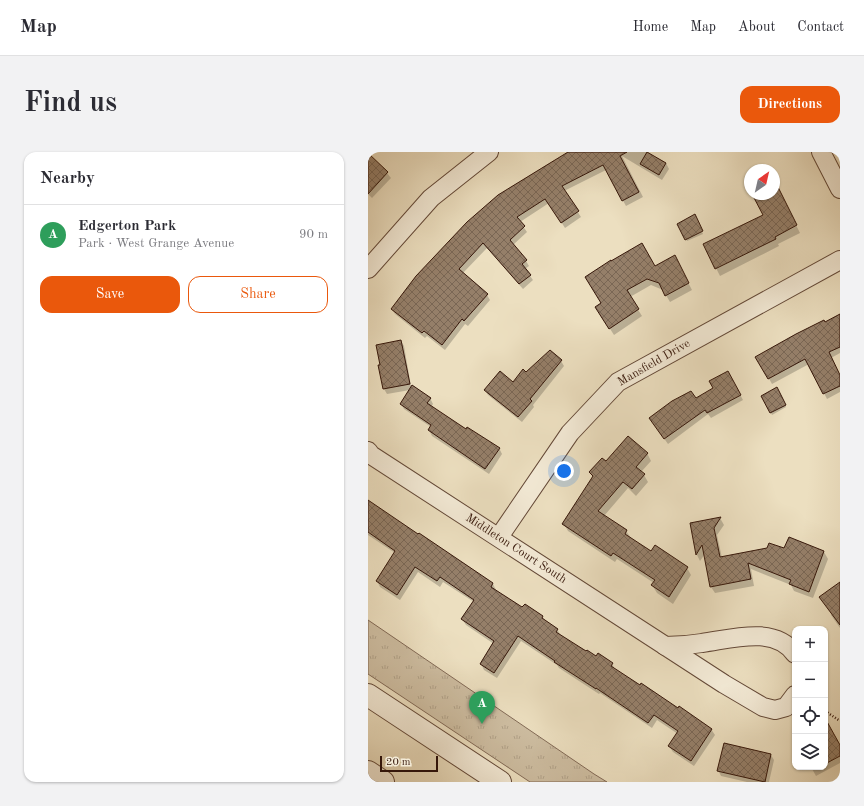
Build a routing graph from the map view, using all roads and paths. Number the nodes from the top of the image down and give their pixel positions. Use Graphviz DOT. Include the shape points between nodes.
graph roads {
  1 [pos="489,152"];
  2 [pos="821,152"];
  3 [pos="840,189"];
  4 [pos="840,260"];
  5 [pos="368,269"];
  6 [pos="368,451"];
  7 [pos="499,537"];
  8 [pos="665,646"];
  9 [pos="792,649"];
  10 [pos="368,695"];
  11 [pos="793,698"];
  12 [pos="828,713"];
  13 [pos="840,721"];
  14 [pos="368,772"];
  15 [pos="383,782"];
  16 [pos="500,782"];
  1 -- 5 [label="street" via="431,198"];
  2 -- 3 [label="street"];
  4 -- 7 [label="street, Mansfield Drive" via="618,382 570,433"];
  6 -- 7 [label="street, Middleton Court South"];
  7 -- 8 [label="street, Middleton Court South"];
  8 -- 9 [label="street" via="762,636 775,638"];
  8 -- 11 [label="street, Middleton Court South" via="763,707 775,710 786,707"];
  10 -- 16 [label="street"];
  12 -- 13 [label="path"];
  14 -- 15 [label="street"];
}
